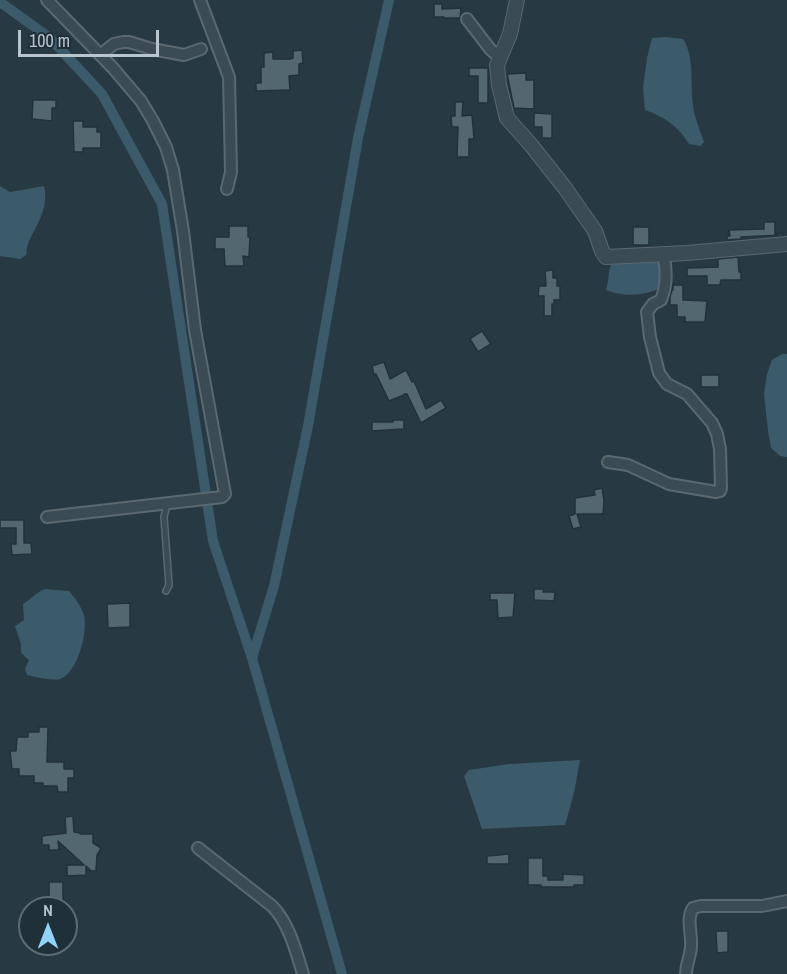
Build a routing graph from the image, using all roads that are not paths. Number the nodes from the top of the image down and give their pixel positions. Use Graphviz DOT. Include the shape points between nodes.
graph roads {
  1 [pos="47,0"];
  2 [pos="200,0"];
  3 [pos="517,0"];
  4 [pos="467,19"];
  5 [pos="201,49"];
  6 [pos="100,55"];
  7 [pos="500,58"];
  8 [pos="227,189"];
  9 [pos="787,244"];
  10 [pos="663,254"];
  11 [pos="608,462"];
  12 [pos="167,504"];
  13 [pos="47,517"];
  14 [pos="166,591"];
  15 [pos="198,848"];
  16 [pos="787,901"];
  17 [pos="303,974"];
  18 [pos="686,974"];
  1 -- 6 [label="street"];
  2 -- 8 [label="street" via="229,77 231,172"];
  3 -- 7 [label="street"];
  4 -- 7 [label="street"];
  5 -- 6 [label="street" via="184,55 118,42"];
  6 -- 12 [label="street" via="141,101 166,147 173,170 195,330 225,490 222,497"];
  7 -- 10 [label="street" via="499,85 507,118 566,188 595,231 606,257"];
  9 -- 10 [label="street"];
  10 -- 11 [label="street" via="666,282 661,300 647,312 650,337 663,379 687,393 712,423 720,449 721,489 716,492 669,484 628,465"];
  12 -- 13 [label="street"];
  12 -- 14 [label="lane"];
  15 -- 17 [label="street" via="281,915"];
  16 -- 18 [label="street" via="762,906 693,908 689,914 691,947"];
}
